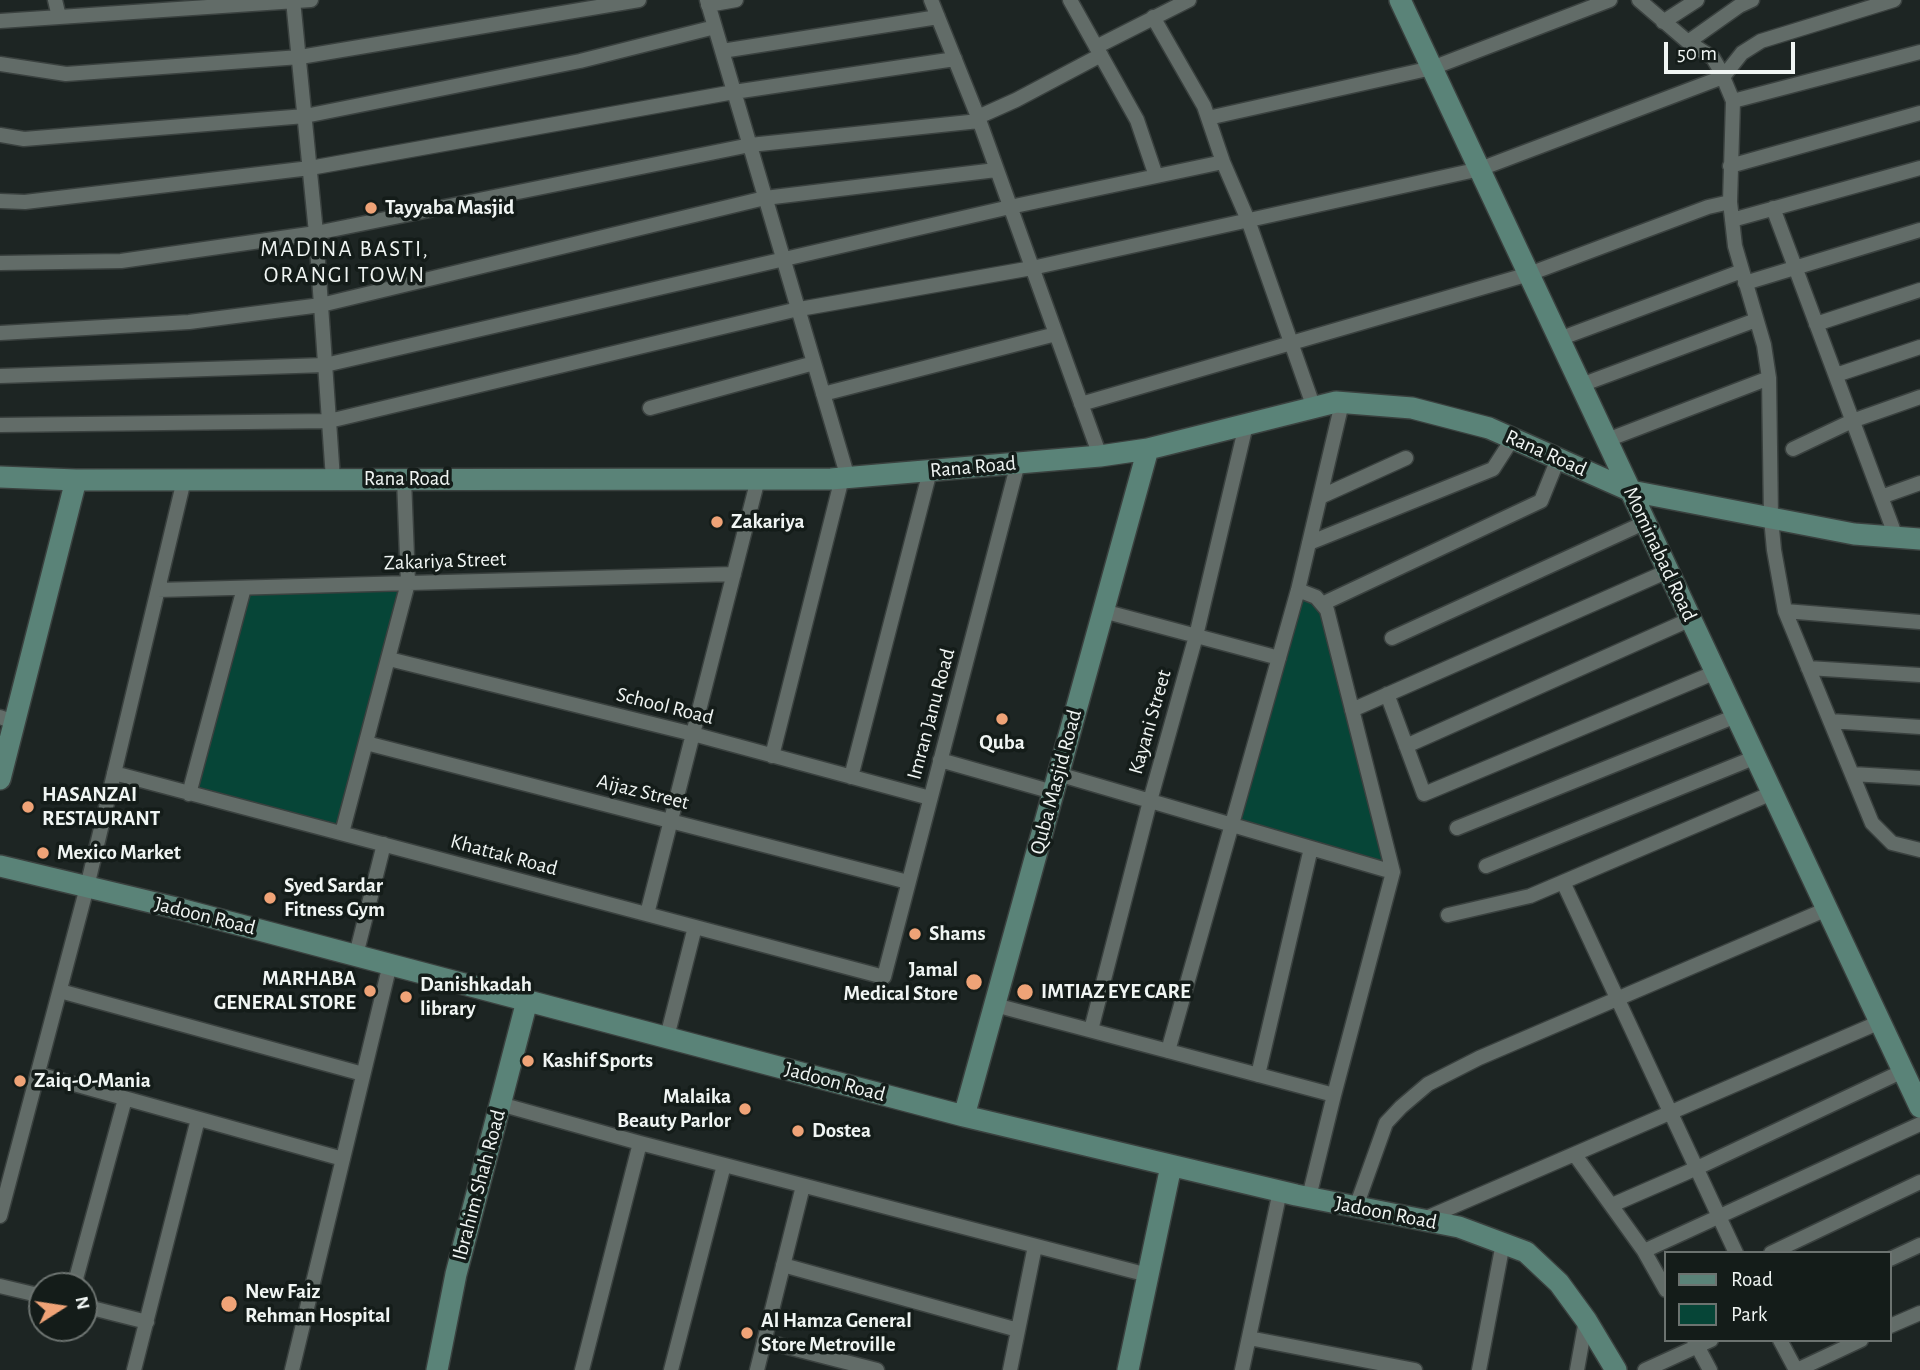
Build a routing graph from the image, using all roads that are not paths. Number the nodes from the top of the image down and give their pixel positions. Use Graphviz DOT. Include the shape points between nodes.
graph roads {
  1 [pos="55,0"];
  2 [pos="311,0"];
  3 [pos="639,0"];
  4 [pos="736,0"];
  5 [pos="931,0"];
  6 [pos="1070,0"];
  7 [pos="1189,0"];
  8 [pos="1400,0"];
  9 [pos="1610,0"];
  10 [pos="1639,0"];
  11 [pos="1697,0"];
  12 [pos="1752,0"];
  13 [pos="1894,0"];
  14 [pos="293,1"];
  15 [pos="708,3"];
  16 [pos="59,17"];
  17 [pos="938,17"];
  18 [pos="1153,17"];
  19 [pos="0,21"];
  20 [pos="1663,22"];
  21 [pos="715,27"];
  22 [pos="1688,42"];
  23 [pos="722,51"];
  24 [pos="1099,51"];
  25 [pos="1920,52"];
  26 [pos="300,57"];
  27 [pos="956,60"];
  28 [pos="0,64"];
  29 [pos="1432,68"];
  30 [pos="1723,77"];
  31 [pos="734,92"];
  32 [pos="1733,101"];
  33 [pos="1920,113"];
  34 [pos="305,116"];
  35 [pos="1208,118"];
  36 [pos="978,119"];
  37 [pos="0,135"];
  38 [pos="750,145"];
  39 [pos="1223,162"];
  40 [pos="1730,166"];
  41 [pos="310,168"];
  42 [pos="1920,168"];
  43 [pos="1480,169"];
  44 [pos="996,170"];
  45 [pos="1156,176"];
  46 [pos="765,198"];
  47 [pos="0,201"];
  48 [pos="1730,202"];
  49 [pos="1010,207"];
  50 [pos="1773,208"];
  51 [pos="1248,220"];
  52 [pos="1732,220"];
  53 [pos="1920,230"];
  54 [pos="316,233"];
  55 [pos="783,260"];
  56 [pos="0,263"];
  57 [pos="1795,267"];
  58 [pos="1032,268"];
  59 [pos="1529,274"];
  60 [pos="1743,277"];
  61 [pos="1920,290"];
  62 [pos="321,305"];
  63 [pos="798,309"];
  64 [pos="1756,320"];
  65 [pos="1816,324"];
  66 [pos="0,333"];
  67 [pos="1056,334"];
  68 [pos="1559,339"];
  69 [pos="1291,342"];
  70 [pos="1920,347"];
  71 [pos="814,363"];
  72 [pos="326,365"];
  73 [pos="1836,375"];
  74 [pos="0,376"];
  75 [pos="1769,379"];
  76 [pos="1581,384"];
  77 [pos="823,394"];
  78 [pos="1920,397"];
  79 [pos="1342,402"];
  80 [pos="1081,404"];
  81 [pos="650,408"];
  82 [pos="1314,408"];
  83 [pos="330,421"];
  84 [pos="1853,421"];
  85 [pos="0,425"];
  86 [pos="1246,425"];
  87 [pos="1513,438"];
  88 [pos="1607,440"];
  89 [pos="1148,449"];
  90 [pos="1793,449"];
  91 [pos="1100,456"];
  92 [pos="1406,458"];
  93 [pos="1558,459"];
  94 [pos="1018,463"];
  95 [pos="930,471"];
  96 [pos="0,477"];
  97 [pos="845,478"];
  98 [pos="334,479"];
  99 [pos="404,479"];
  100 [pos="758,479"];
  101 [pos="76,480"];
  102 [pos="184,480"];
  103 [pos="1920,483"];
  104 [pos="1631,491"];
  105 [pos="1881,497"];
  106 [pos="1320,498"];
  107 [pos="1771,519"];
  108 [pos="1646,522"];
  109 [pos="1896,537"];
  110 [pos="1920,539"];
  111 [pos="1309,543"];
  112 [pos="1668,570"];
  113 [pos="734,574"];
  114 [pos="408,583"];
  115 [pos="244,588"];
  116 [pos="158,590"];
  117 [pos="1298,590"];
  118 [pos="1322,604"];
  119 [pos="1103,611"];
  120 [pos="1785,611"];
  121 [pos="1691,620"];
  122 [pos="1920,622"];
  123 [pos="1196,636"];
  124 [pos="1392,638"];
  125 [pos="1279,658"];
  126 [pos="388,659"];
  127 [pos="1808,668"];
  128 [pos="1716,672"];
  129 [pos="1920,676"];
  130 [pos="1387,694"];
  131 [pos="1352,710"];
  132 [pos="1736,716"];
  133 [pos="7,719"];
  134 [pos="1830,722"];
  135 [pos="1920,727"];
  136 [pos="693,734"];
  137 [pos="366,743"];
  138 [pos="1406,746"];
  139 [pos="772,756"];
  140 [pos="1756,757"];
  141 [pos="940,760"];
  142 [pos="114,773"];
  143 [pos="1852,774"];
  144 [pos="851,777"];
  145 [pos="1920,778"];
  146 [pos="0,779"];
  147 [pos="1056,783"];
  148 [pos="1772,793"];
  149 [pos="189,794"];
  150 [pos="930,798"];
  151 [pos="1150,801"];
  152 [pos="671,821"];
  153 [pos="1232,825"];
  154 [pos="1457,828"];
  155 [pos="342,834"];
  156 [pos="384,845"];
  157 [pos="1311,848"];
  158 [pos="1920,850"];
  159 [pos="0,866"];
  160 [pos="1486,866"];
  161 [pos="1393,872"];
  162 [pos="908,882"];
  163 [pos="1563,882"];
  164 [pos="88,887"];
  165 [pos="1827,909"];
  166 [pos="647,914"];
  167 [pos="1448,915"];
  168 [pos="695,927"];
  169 [pos="356,955"];
  170 [pos="390,964"];
  171 [pos="884,976"];
  172 [pos="60,991"];
  173 [pos="1618,998"];
  174 [pos="527,1000"];
  175 [pos="995,1005"];
  176 [pos="1880,1022"];
  177 [pos="1091,1030"];
  178 [pos="667,1037"];
  179 [pos="1168,1051"];
  180 [pos="1903,1070"];
  181 [pos="37,1074"];
  182 [pos="363,1074"];
  183 [pos="1258,1075"];
  184 [pos="1334,1095"];
  185 [pos="125,1099"];
  186 [pos="500,1104"];
  187 [pos="1920,1107"];
  188 [pos="1672,1114"];
  189 [pos="964,1116"];
  190 [pos="198,1119"];
  191 [pos="1920,1124"];
  192 [pos="640,1143"];
  193 [pos="1575,1155"];
  194 [pos="343,1159"];
  195 [pos="724,1165"];
  196 [pos="1171,1166"];
  197 [pos="1697,1168"];
  198 [pos="1920,1182"];
  199 [pos="803,1185"];
  200 [pos="1280,1191"];
  201 [pos="1309,1197"];
  202 [pos="1612,1205"];
  203 [pos="1356,1207"];
  204 [pos="0,1216"];
  205 [pos="1719,1218"];
  206 [pos="1423,1220"];
  207 [pos="1503,1243"];
  208 [pos="1920,1245"];
  209 [pos="1035,1246"];
  210 [pos="1644,1251"];
  211 [pos="1735,1251"];
  212 [pos="1775,1251"];
  213 [pos="1892,1258"];
  214 [pos="783,1265"];
  215 [pos="78,1272"];
  216 [pos="1148,1275"];
  217 [pos="0,1286"];
  218 [pos="1664,1286"];
  219 [pos="28,1293"];
  220 [pos="98,1310"];
  221 [pos="1920,1313"];
  222 [pos="1586,1320"];
  223 [pos="146,1322"];
  224 [pos="1892,1325"];
  225 [pos="1018,1330"];
  226 [pos="1249,1338"];
  227 [pos="764,1340"];
  228 [pos="1701,1342"];
  229 [pos="1781,1342"];
  230 [pos="1857,1342"];
  231 [pos="134,1370"];
  232 [pos="292,1370"];
  233 [pos="437,1370"];
  234 [pos="582,1370"];
  235 [pos="671,1370"];
  236 [pos="757,1370"];
  237 [pos="877,1370"];
  238 [pos="1010,1370"];
  239 [pos="1128,1370"];
  240 [pos="1242,1370"];
  241 [pos="1415,1370"];
  242 [pos="1479,1370"];
  243 [pos="1577,1370"];
  244 [pos="1616,1370"];
  245 [pos="1645,1370"];
  246 [pos="1710,1370"];
  247 [pos="1796,1370"];
  1 -- 16 [label="street"];
  2 -- 14 [label="street"];
  3 -- 26 [label="street"];
  4 -- 15 [label="street"];
  5 -- 17 [label="street"];
  6 -- 24 [label="street"];
  7 -- 18 [label="street"];
  8 -- 29 [label="street, Mominabad Road"];
  9 -- 29 [label="street"];
  10 -- 20 [label="street"];
  11 -- 20 [label="street"];
  12 -- 22 [label="street"];
  13 -- 30 [label="street" via="1761,41 1742,53"];
  14 -- 16 [label="street"];
  14 -- 26 [label="street"];
  15 -- 21 [label="street"];
  16 -- 19 [label="street"];
  17 -- 23 [label="street"];
  17 -- 27 [label="street"];
  18 -- 24 [label="street"];
  18 -- 35 [label="street"];
  20 -- 22 [label="street"];
  21 -- 23 [label="street"];
  21 -- 34 [label="street" via="580,61"];
  22 -- 30 [label="street" via="1713,58"];
  23 -- 31 [label="street"];
  24 -- 36 [label="street"];
  24 -- 45 [label="street" via="1137,120"];
  25 -- 32 [label="street"];
  26 -- 28 [label="street" via="66,74"];
  26 -- 34 [label="street"];
  27 -- 31 [label="street"];
  27 -- 36 [label="street"];
  29 -- 35 [label="street"];
  29 -- 43 [label="street, Mominabad Road"];
  30 -- 32 [label="street"];
  30 -- 43 [label="street"];
  31 -- 38 [label="street"];
  31 -- 41 [label="street"];
  32 -- 40 [label="street"];
  33 -- 40 [label="street"];
  34 -- 37 [label="street" via="24,139"];
  34 -- 41 [label="street"];
  35 -- 39 [label="street"];
  36 -- 38 [label="street"];
  36 -- 44 [label="street"];
  38 -- 46 [label="street"];
  38 -- 54 [label="street"];
  39 -- 45 [label="street"];
  39 -- 51 [label="street"];
  40 -- 48 [label="street"];
  41 -- 47 [label="street" via="25,202"];
  41 -- 54 [label="street"];
  42 -- 50 [label="street"];
  43 -- 51 [label="street"];
  43 -- 59 [label="street, Mominabad Road"];
  44 -- 46 [label="street"];
  44 -- 49 [label="street"];
  45 -- 49 [label="street"];
  46 -- 55 [label="street"];
  46 -- 62 [label="street"];
  48 -- 52 [label="street"];
  48 -- 59 [label="street"];
  49 -- 55 [label="street"];
  49 -- 58 [label="street"];
  50 -- 52 [label="street"];
  50 -- 57 [label="street"];
  51 -- 58 [label="street"];
  51 -- 69 [label="street"];
  52 -- 60 [label="street"];
  53 -- 57 [label="street"];
  54 -- 56 [label="street" via="121,261"];
  54 -- 62 [label="street"];
  55 -- 63 [label="street"];
  55 -- 72 [label="street"];
  57 -- 60 [label="street"];
  57 -- 65 [label="street"];
  58 -- 63 [label="street"];
  58 -- 67 [label="street"];
  59 -- 68 [label="street, Mominabad Road"];
  59 -- 69 [label="street"];
  60 -- 64 [label="street"];
  60 -- 68 [label="street"];
  61 -- 65 [label="street"];
  62 -- 66 [label="street" via="189,321"];
  62 -- 72 [label="street"];
  63 -- 71 [label="street"];
  63 -- 83 [label="street"];
  64 -- 75 [label="street"];
  64 -- 76 [label="street"];
  65 -- 73 [label="street"];
  67 -- 77 [label="street"];
  67 -- 80 [label="street"];
  68 -- 76 [label="street, Mominabad Road"];
  69 -- 80 [label="street"];
  69 -- 82 [label="street"];
  70 -- 73 [label="street"];
  71 -- 77 [label="street"];
  71 -- 81 [label="street"];
  72 -- 74 [label="street"];
  72 -- 83 [label="street"];
  73 -- 84 [label="street"];
  75 -- 88 [label="street"];
  75 -- 107 [label="street"];
  76 -- 88 [label="street, Mominabad Road"];
  77 -- 97 [label="street"];
  78 -- 84 [label="street"];
  79 -- 82 [label="street, Rana Road"];
  79 -- 87 [label="street, Rana Road" via="1412,408"];
  79 -- 106 [label="street"];
  80 -- 91 [label="street"];
  82 -- 86 [label="street, Rana Road"];
  83 -- 85 [label="street"];
  83 -- 98 [label="street"];
  84 -- 90 [label="street"];
  84 -- 105 [label="street"];
  86 -- 89 [label="street, Rana Road"];
  86 -- 123 [label="street, Kayani Street"];
  87 -- 93 [label="street, Rana Road"];
  87 -- 111 [label="street" via="1493,469"];
  88 -- 104 [label="street, Mominabad Road"];
  89 -- 91 [label="street, Rana Road"];
  89 -- 119 [label="street, Quba Masjid Road"];
  91 -- 94 [label="street, Rana Road"];
  92 -- 106 [label="street"];
  93 -- 104 [label="street, Rana Road"];
  93 -- 118 [label="street" via="1541,501"];
  94 -- 95 [label="street, Rana Road"];
  94 -- 141 [label="street, Imran Janu Road"];
  95 -- 97 [label="street, Rana Road"];
  95 -- 144 [label="street"];
  96 -- 101 [label="street, Rana Road"];
  97 -- 100 [label="street, Rana Road"];
  97 -- 139 [label="street"];
  98 -- 99 [label="street, Rana Road"];
  98 -- 102 [label="street, Rana Road"];
  99 -- 100 [label="street, Rana Road"];
  99 -- 114 [label="street"];
  100 -- 113 [label="street"];
  101 -- 102 [label="street, Rana Road"];
  101 -- 133 [label="street"];
  102 -- 116 [label="street"];
  103 -- 105 [label="street"];
  104 -- 107 [label="street, Rana Road"];
  104 -- 108 [label="street, Mominabad Road"];
  105 -- 109 [label="street"];
  106 -- 111 [label="street"];
  107 -- 109 [label="street, Rana Road"];
  107 -- 120 [label="street"];
  108 -- 112 [label="street, Mominabad Road"];
  108 -- 124 [label="street"];
  109 -- 110 [label="street, Rana Road"];
  111 -- 117 [label="street"];
  112 -- 121 [label="street, Mominabad Road"];
  112 -- 130 [label="street"];
  113 -- 114 [label="street, Zakariya Street"];
  113 -- 136 [label="street"];
  114 -- 115 [label="street, Zakariya Street"];
  114 -- 126 [label="street"];
  115 -- 116 [label="street, Zakariya Street"];
  115 -- 149 [label="street"];
  116 -- 142 [label="street"];
  117 -- 118 [label="street"];
  117 -- 125 [label="street"];
  118 -- 131 [label="street"];
  119 -- 123 [label="street"];
  119 -- 147 [label="street, Quba Masjid Road"];
  120 -- 122 [label="street"];
  120 -- 127 [label="street"];
  121 -- 128 [label="street, Mominabad Road"];
  121 -- 138 [label="street"];
  123 -- 125 [label="street"];
  123 -- 151 [label="street, Kayani Street"];
  125 -- 153 [label="street"];
  126 -- 136 [label="street, School Road"];
  126 -- 137 [label="street"];
  127 -- 129 [label="street"];
  127 -- 134 [label="street"];
  128 -- 132 [label="street, Mominabad Road"];
  128 -- 138 [label="street" via="1424,794"];
  130 -- 131 [label="street"];
  130 -- 138 [label="street"];
  131 -- 161 [label="street"];
  132 -- 140 [label="street, Mominabad Road"];
  132 -- 154 [label="street"];
  133 -- 146 [label="street"];
  134 -- 135 [label="street"];
  134 -- 143 [label="street"];
  136 -- 139 [label="street, School Road"];
  136 -- 152 [label="street"];
  137 -- 152 [label="street, Aijaz Street"];
  137 -- 155 [label="street"];
  139 -- 144 [label="street, School Road"];
  140 -- 148 [label="street, Mominabad Road"];
  140 -- 160 [label="street"];
  141 -- 147 [label="street"];
  141 -- 150 [label="street, Imran Janu Road"];
  142 -- 149 [label="street, Khattak Road"];
  142 -- 164 [label="street"];
  143 -- 145 [label="street"];
  143 -- 158 [label="street" via="1872,822 1892,843"];
  144 -- 150 [label="street, School Road"];
  147 -- 151 [label="street"];
  147 -- 175 [label="street, Quba Masjid Road"];
  148 -- 163 [label="street"];
  148 -- 165 [label="street, Mominabad Road"];
  149 -- 155 [label="street, Khattak Road"];
  150 -- 162 [label="street, Imran Janu Road"];
  151 -- 153 [label="street"];
  151 -- 177 [label="street, Kayani Street"];
  152 -- 162 [label="street, Aijaz Street"];
  152 -- 166 [label="street"];
  153 -- 157 [label="street"];
  153 -- 179 [label="street"];
  155 -- 156 [label="street, Khattak Road"];
  156 -- 166 [label="street, Khattak Road"];
  156 -- 169 [label="street"];
  157 -- 161 [label="street"];
  157 -- 183 [label="street"];
  159 -- 164 [label="street, Jadoon Road"];
  161 -- 184 [label="street"];
  162 -- 171 [label="street, Imran Janu Road"];
  163 -- 167 [label="street" via="1530,896"];
  163 -- 173 [label="street"];
  164 -- 169 [label="street, Jadoon Road"];
  164 -- 172 [label="street"];
  165 -- 173 [label="street"];
  165 -- 176 [label="street, Mominabad Road"];
  166 -- 168 [label="street, Khattak Road"];
  168 -- 171 [label="street, Khattak Road"];
  168 -- 178 [label="street"];
  169 -- 170 [label="street, Jadoon Road"];
  170 -- 174 [label="street, Jadoon Road"];
  170 -- 182 [label="street"];
  172 -- 181 [label="street"];
  172 -- 182 [label="street"];
  173 -- 188 [label="street"];
  173 -- 203 [label="street" via="1428,1084 1386,1123"];
  174 -- 178 [label="street, Jadoon Road"];
  174 -- 186 [label="street, Ibrahim Shah Road"];
  175 -- 177 [label="street"];
  175 -- 189 [label="street, Quba Masjid Road"];
  176 -- 180 [label="street, Mominabad Road"];
  176 -- 188 [label="street"];
  177 -- 179 [label="street"];
  178 -- 189 [label="street, Jadoon Road"];
  179 -- 183 [label="street"];
  180 -- 187 [label="street, Mominabad Road"];
  180 -- 197 [label="street"];
  181 -- 185 [label="street"];
  181 -- 204 [label="street"];
  182 -- 194 [label="street"];
  183 -- 184 [label="street"];
  184 -- 201 [label="street"];
  185 -- 190 [label="street"];
  185 -- 215 [label="street"];
  186 -- 192 [label="street"];
  186 -- 233 [label="street, Ibrahim Shah Road" via="456,1274"];
  188 -- 193 [label="street"];
  188 -- 197 [label="street"];
  189 -- 196 [label="street, Jadoon Road"];
  190 -- 194 [label="street"];
  190 -- 223 [label="street"];
  191 -- 205 [label="street"];
  192 -- 195 [label="street"];
  192 -- 234 [label="street"];
  193 -- 202 [label="street"];
  193 -- 206 [label="street"];
  194 -- 232 [label="street"];
  195 -- 199 [label="street"];
  195 -- 235 [label="street"];
  196 -- 200 [label="street, Jadoon Road"];
  196 -- 216 [label="street"];
  197 -- 202 [label="street"];
  197 -- 205 [label="street"];
  198 -- 212 [label="street"];
  199 -- 209 [label="street"];
  199 -- 214 [label="street"];
  200 -- 201 [label="street, Jadoon Road"];
  200 -- 226 [label="street"];
  201 -- 203 [label="street, Jadoon Road"];
  202 -- 210 [label="street"];
  203 -- 206 [label="street, Jadoon Road"];
  205 -- 210 [label="street"];
  205 -- 211 [label="street"];
  206 -- 207 [label="street, Jadoon Road"];
  207 -- 222 [label="street, Jadoon Road" via="1526,1252 1559,1283"];
  207 -- 242 [label="street"];
  208 -- 213 [label="street"];
  209 -- 216 [label="street"];
  209 -- 225 [label="street"];
  210 -- 218 [label="street"];
  214 -- 225 [label="street"];
  214 -- 227 [label="street"];
  216 -- 239 [label="street"];
  217 -- 219 [label="street"];
  220 -- 223 [label="street"];
  221 -- 224 [label="street"];
  222 -- 243 [label="street"];
  222 -- 244 [label="street, Jadoon Road"];
  223 -- 231 [label="street"];
  225 -- 238 [label="street"];
  226 -- 240 [label="street"];
  226 -- 241 [label="street"];
  227 -- 236 [label="street"];
  227 -- 237 [label="street"];
  228 -- 245 [label="street"];
  228 -- 246 [label="street"];
  229 -- 247 [label="street"];
  230 -- 247 [label="street"];
}
